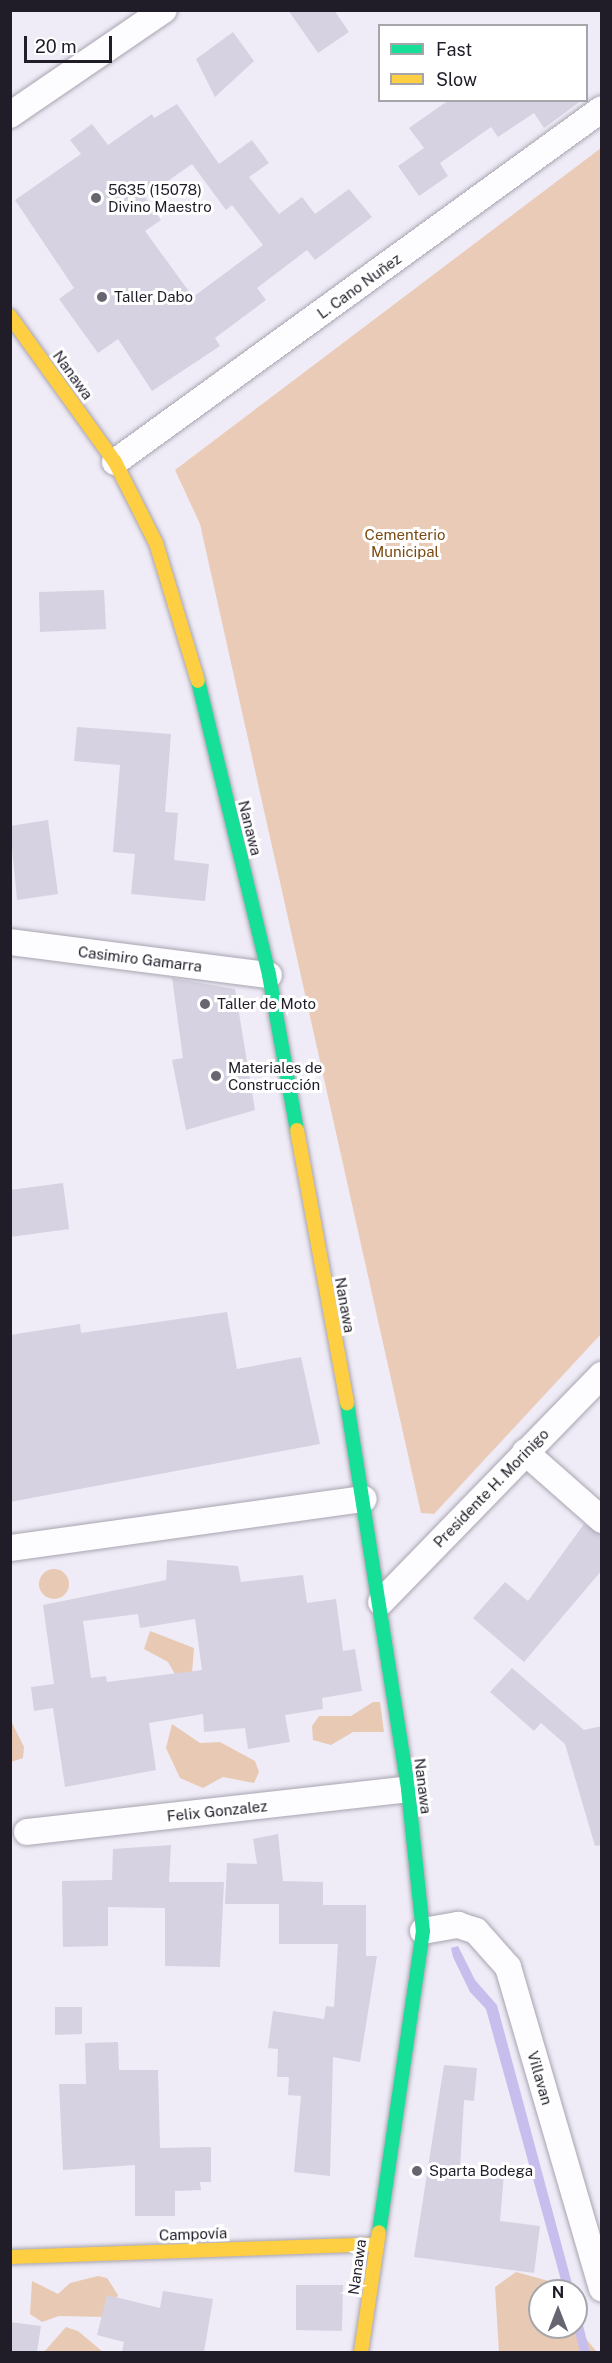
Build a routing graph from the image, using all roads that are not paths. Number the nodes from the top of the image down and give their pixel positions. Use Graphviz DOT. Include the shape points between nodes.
graph roads {
  1 [pos="164,10"];
  2 [pos="602,109"];
  3 [pos="10,115"];
  4 [pos="10,316"];
  5 [pos="115,462"];
  6 [pos="10,942"];
  7 [pos="268,975"];
  8 [pos="602,1376"];
  9 [pos="525,1452"];
  10 [pos="364,1499"];
  11 [pos="602,1520"];
  12 [pos="10,1548"];
  13 [pos="381,1602"];
  14 [pos="408,1789"];
  15 [pos="27,1832"];
  16 [pos="423,1931"];
  17 [pos="377,2244"];
  18 [pos="10,2257"];
  19 [pos="602,2289"];
  20 [pos="361,2352"];
  1 -- 3 [label="street"];
  2 -- 5 [label="street, L. Cano Nuñez"];
  4 -- 5 [label="street, Nanawa"];
  5 -- 7 [label="street, Nanawa" via="156,543 184,624"];
  6 -- 7 [label="street, Casimiro Gamarra"];
  7 -- 10 [label="street, Nanawa"];
  8 -- 9 [label="street, Presidente H. Morinigo"];
  9 -- 11 [label="street"];
  9 -- 13 [label="street, Presidente H. Morinigo"];
  10 -- 12 [label="street"];
  10 -- 13 [label="street, Nanawa"];
  13 -- 14 [label="street, Nanawa"];
  14 -- 15 [label="street, Felix Gonzalez"];
  14 -- 16 [label="street, Nanawa"];
  16 -- 17 [label="street, Nanawa"];
  16 -- 19 [label="street, Villavan" via="458,1925 476,1931 508,1967"];
  17 -- 18 [label="street, Campovía"];
  17 -- 20 [label="street, Nanawa"];
}
